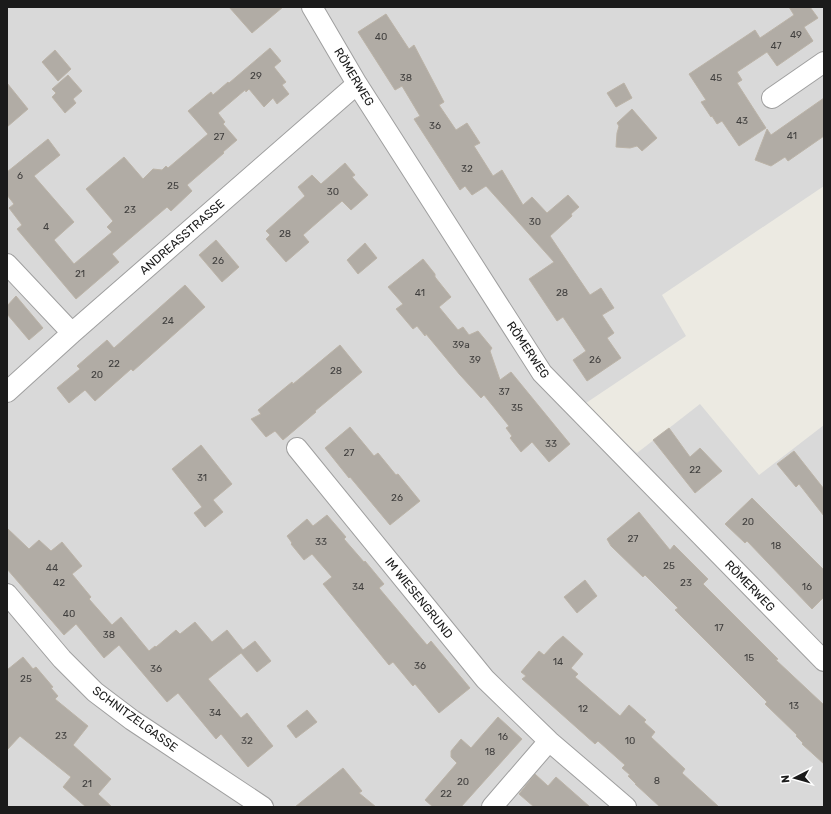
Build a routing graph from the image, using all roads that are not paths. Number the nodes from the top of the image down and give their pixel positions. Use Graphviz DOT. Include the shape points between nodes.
graph roads {
  1 [pos="312,7"];
  2 [pos="824,62"];
  3 [pos="357,84"];
  4 [pos="772,98"];
  5 [pos="7,264"];
  6 [pos="72,333"];
  7 [pos="7,392"];
  8 [pos="297,448"];
  9 [pos="7,594"];
  10 [pos="824,661"];
  11 [pos="549,741"];
  12 [pos="262,807"];
  13 [pos="492,807"];
  14 [pos="626,807"];
  1 -- 3 [label="street, RÖMERWEG"];
  2 -- 4 [label="street"];
  3 -- 6 [label="street, ANDREASSTRASSE"];
  3 -- 10 [label="street, RÖMERWEG" via="542,373"];
  5 -- 6 [label="street"];
  6 -- 7 [label="street, ANDREASSTRASSE"];
  8 -- 11 [label="street, IM WIESENGRUND" via="485,679"];
  9 -- 12 [label="street, SCHNITZELGASSE" via="62,659 95,692 132,720"];
  11 -- 13 [label="street"];
  11 -- 14 [label="street, IM WIESENGRUND"];
}
